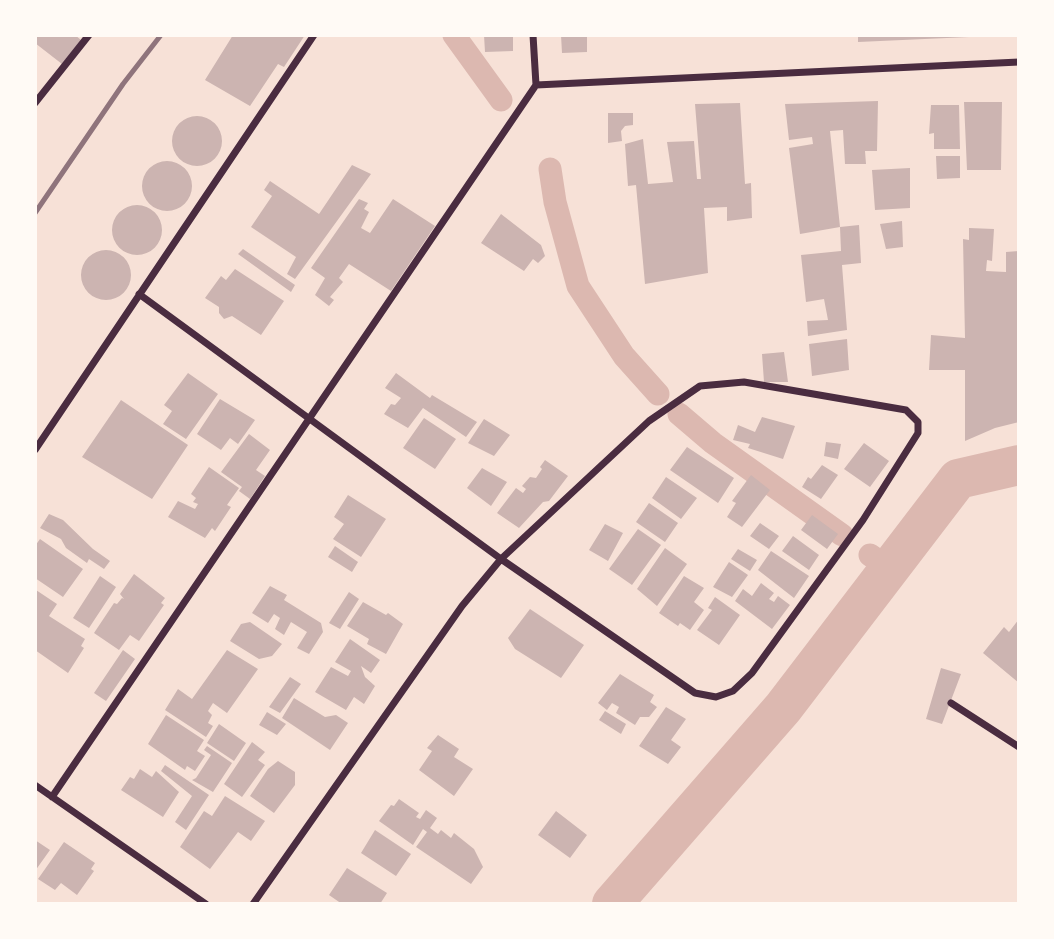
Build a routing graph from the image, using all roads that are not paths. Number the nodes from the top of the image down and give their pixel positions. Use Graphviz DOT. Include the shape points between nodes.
graph roads {
  1 [pos="89,35"];
  2 [pos="314,35"];
  3 [pos="533,35"];
  4 [pos="1019,62"];
  5 [pos="536,85"];
  6 [pos="35,103"];
  7 [pos="139,295"];
  8 [pos="309,421"];
  9 [pos="35,450"];
  10 [pos="502,559"];
  11 [pos="951,703"];
  12 [pos="1019,747"];
  13 [pos="35,785"];
  14 [pos="52,797"];
  15 [pos="206,904"];
  16 [pos="253,904"];
  1 -- 6 [label="street"];
  2 -- 7 [label="street"];
  3 -- 5 [label="street"];
  4 -- 5 [label="street"];
  5 -- 8 [label="street"];
  7 -- 8 [label="street"];
  7 -- 9 [label="street"];
  8 -- 10 [label="street"];
  8 -- 14 [label="street"];
  10 -- 10 [label="street" via="649,421 700,386 744,382 906,410 918,422 918,433 863,520 752,673 733,691 716,697 695,693"];
  10 -- 16 [label="street" via="462,606"];
  11 -- 12 [label="street"];
  13 -- 14 [label="street"];
  14 -- 15 [label="street"];
}
